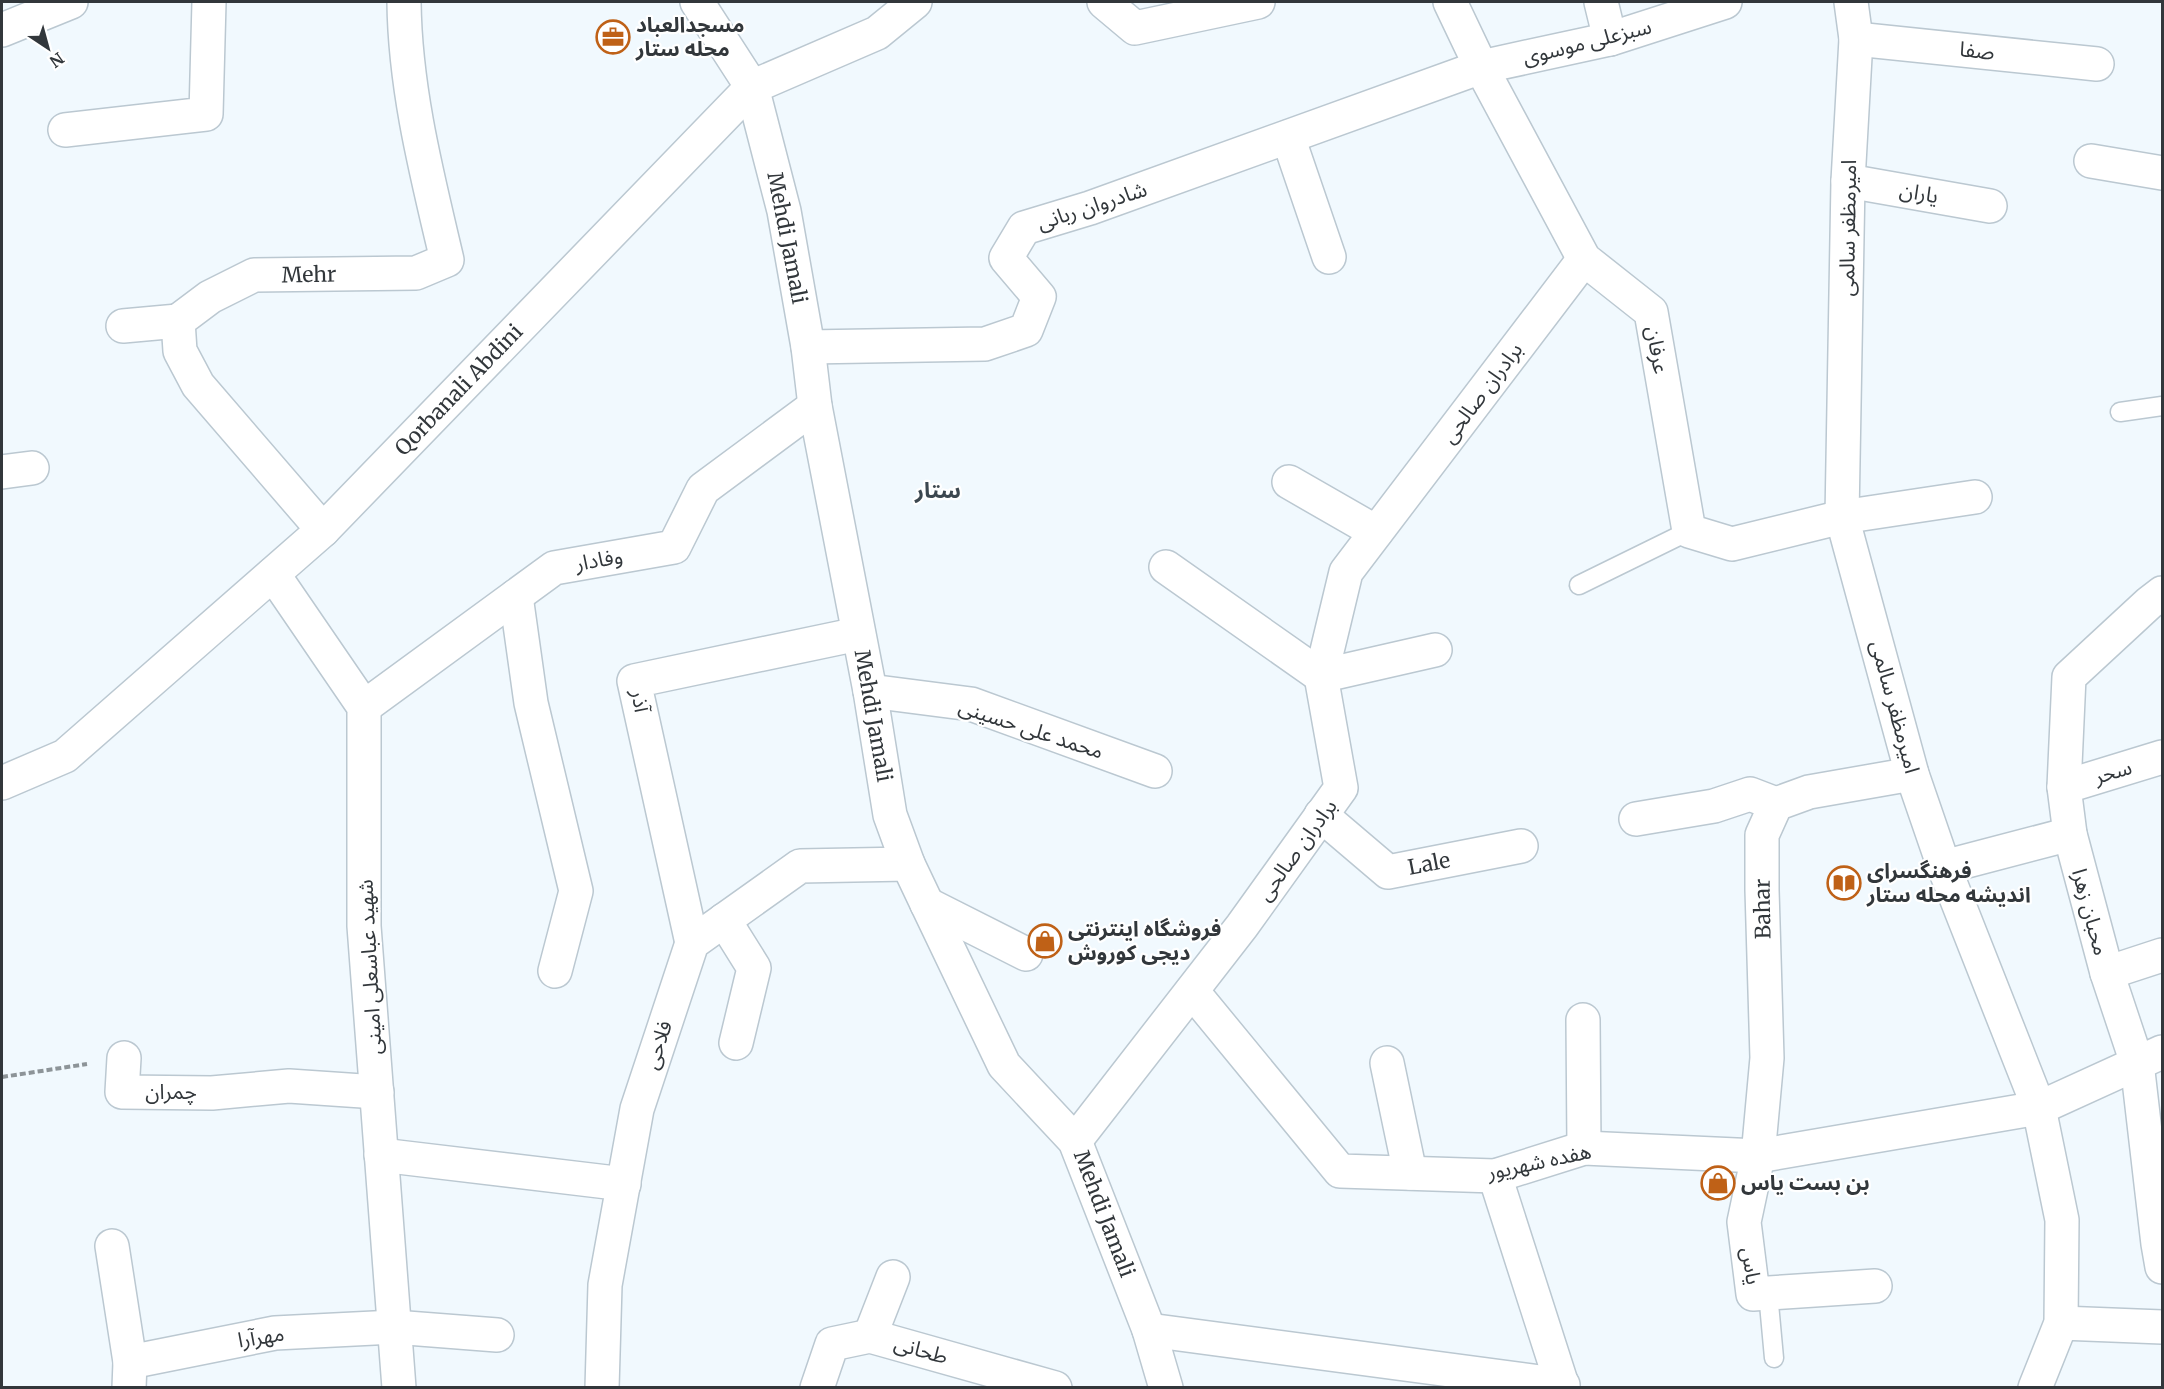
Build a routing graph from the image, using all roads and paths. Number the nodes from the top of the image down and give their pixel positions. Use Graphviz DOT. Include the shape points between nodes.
graph roads {
  1 [pos="71,2"];
  2 [pos="208,2"];
  3 [pos="405,2"];
  4 [pos="697,2"];
  5 [pos="915,2"];
  6 [pos="1104,2"];
  7 [pos="1258,2"];
  8 [pos="1450,2"];
  9 [pos="1600,2"];
  10 [pos="1725,2"];
  11 [pos="1851,2"];
  12 [pos="2,30"];
  13 [pos="1610,39"];
  14 [pos="1857,39"];
  15 [pos="2097,64"];
  16 [pos="1481,67"];
  17 [pos="752,87"];
  18 [pos="66,130"];
  19 [pos="1288,137"];
  20 [pos="2091,161"];
  21 [pos="2163,173"];
  22 [pos="1848,181"];
  23 [pos="1990,206"];
  24 [pos="1329,257"];
  25 [pos="1584,259"];
  26 [pos="178,321"];
  27 [pos="123,326"];
  28 [pos="808,347"];
  29 [pos="816,406"];
  30 [pos="2163,406"];
  31 [pos="2120,412"];
  32 [pos="1289,482"];
  33 [pos="1975,497"];
  34 [pos="1842,517"];
  35 [pos="323,530"];
  36 [pos="1689,531"];
  37 [pos="1376,532"];
  38 [pos="1166,567"];
  39 [pos="273,574"];
  40 [pos="1580,585"];
  41 [pos="2163,593"];
  42 [pos="516,596"];
  43 [pos="858,634"];
  44 [pos="1435,650"];
  45 [pos="1321,676"];
  46 [pos="870,691"];
  47 [pos="364,706"];
  48 [pos="2163,758"];
  49 [pos="1155,771"];
  50 [pos="1912,774"];
  51 [pos="2,783"];
  52 [pos="2064,787"];
  53 [pos="1776,804"];
  54 [pos="1321,816"];
  55 [pos="1636,819"];
  56 [pos="2070,834"];
  57 [pos="1521,846"];
  58 [pos="908,864"];
  59 [pos="1944,867"];
  60 [pos="927,904"];
  61 [pos="724,920"];
  62 [pos="692,943"];
  63 [pos="1026,954"];
  64 [pos="2163,955"];
  65 [pos="555,971"];
  66 [pos="2107,973"];
  67 [pos="1192,991"];
  68 [pos="1583,1020"];
  69 [pos="736,1043"];
  70 [pos="2150,1057"];
  71 [pos="124,1058"];
  72 [pos="1387,1063"];
  73 [pos="2,1077"];
  74 [pos="377,1092"];
  75 [pos="2039,1108"];
  76 [pos="1075,1141"];
  77 [pos="1584,1148"];
  78 [pos="381,1155"];
  79 [pos="1758,1156"];
  80 [pos="1410,1173"];
  81 [pos="1494,1176"];
  82 [pos="624,1185"];
  83 [pos="112,1246"];
  84 [pos="2161,1251"];
  85 [pos="893,1277"];
  86 [pos="1875,1286"];
  87 [pos="1768,1293"];
  88 [pos="2061,1323"];
  89 [pos="394,1327"];
  90 [pos="2163,1328"];
  91 [pos="1149,1330"];
  92 [pos="496,1335"];
  93 [pos="870,1336"];
  94 [pos="1774,1358"];
  95 [pos="130,1375"];
  96 [pos="1563,1386"];
  97 [pos="399,1388"];
  98 [pos="602,1388"];
  99 [pos="817,1388"];
  100 [pos="1055,1388"];
  101 [pos="1166,1388"];
  102 [pos="2035,1388"];
  1 -- 12 [label="street"];
  2 -- 18 [label="street" via="206,114"];
  3 -- 26 [label="street, Mehr" via="418,140 447,260 416,273 254,276 210,297"];
  4 -- 17 [label="street, Mehdi Jamali"];
  5 -- 17 [label="street, Qorbanali Abdini" via="877,33"];
  6 -- 7 [label="street" via="1135,28"];
  8 -- 16 [label="street, عرفان"];
  9 -- 13 [label="street"];
  10 -- 13 [label="street, سبزعلی موسوی"];
  11 -- 14 [label="street, امیرمظفر سالمی"];
  13 -- 16 [label="street, سبزعلی موسوی"];
  14 -- 15 [label="street, صفا"];
  14 -- 22 [label="street, امیرمظفر سالمی"];
  16 -- 19 [label="street, شادروان ربانی"];
  16 -- 25 [label="street, عرفان"];
  17 -- 28 [label="street, Mehdi Jamali" via="784,211"];
  17 -- 35 [label="street, Qorbanali Abdini"];
  19 -- 24 [label="street"];
  19 -- 28 [label="street, شادروان ربانی" via="1024,228 1006,258 1038,297 1026,330 985,344"];
  20 -- 21 [label="street"];
  22 -- 23 [label="street, یاران"];
  22 -- 34 [label="street, امیرمظفر سالمی"];
  25 -- 36 [label="street, عرفان" via="1651,312"];
  25 -- 37 [label="street, برادران صالحی"];
  26 -- 27 [label="street"];
  26 -- 35 [label="street" via="180,351 198,385"];
  28 -- 29 [label="street, Mehdi Jamali"];
  29 -- 42 [label="street, وفادار" via="703,489 674,547 554,568"];
  29 -- 43 [label="street, Mehdi Jamali"];
  30 -- 31 [label="lane"];
  32 -- 37 [label="street"];
  33 -- 34 [label="street"];
  34 -- 36 [label="street" via="1732,544"];
  34 -- 50 [label="street, امیرمظفر سالمی"];
  35 -- 39 [label="street, Qorbanali Abdini"];
  36 -- 40 [label="lane"];
  37 -- 45 [label="street, برادران صالحی" via="1346,572"];
  38 -- 45 [label="street"];
  39 -- 47 [label="street"];
  39 -- 51 [label="street, Qorbanali Abdini" via="65,756"];
  41 -- 52 [label="street, محبان زهرا" via="2069,677"];
  42 -- 47 [label="street, وفادار"];
  42 -- 65 [label="street" via="531,703 576,891"];
  43 -- 46 [label="street, Mehdi Jamali"];
  43 -- 62 [label="street, آذر" via="634,681"];
  44 -- 45 [label="street"];
  45 -- 54 [label="street, برادران صالحی" via="1341,788"];
  46 -- 49 [label="street, محمد علی حسینی" via="971,704"];
  46 -- 58 [label="street, Mehdi Jamali" via="890,815"];
  47 -- 74 [label="street, شهید عباسعلی امینی" via="364,926"];
  48 -- 52 [label="street, سحر"];
  50 -- 53 [label="street" via="1809,792"];
  50 -- 59 [label="street, امیرمظفر سالمی"];
  52 -- 56 [label="street, محبان زهرا"];
  53 -- 55 [label="street" via="1750,794 1714,806"];
  53 -- 79 [label="street, Bahar" via="1762,835 1767,1058"];
  54 -- 57 [label="street, Lale" via="1388,872"];
  54 -- 67 [label="street, برادران صالحی"];
  56 -- 59 [label="street"];
  56 -- 66 [label="street, محبان زهرا"];
  58 -- 60 [label="street, Mehdi Jamali"];
  58 -- 61 [label="street" via="800,866"];
  59 -- 75 [label="street, امیرمظفر سالمی"];
  60 -- 63 [label="street"];
  60 -- 76 [label="street, Mehdi Jamali" via="1004,1065"];
  61 -- 62 [label="street"];
  61 -- 69 [label="street" via="753,968"];
  62 -- 82 [label="street, فلاحی" via="637,1109"];
  64 -- 66 [label="street"];
  66 -- 70 [label="street, محبان زهرا"];
  67 -- 76 [label="street, برادران صالحی"];
  67 -- 80 [label="street, هفده شهریور" via="1340,1171"];
  68 -- 77 [label="street"];
  70 -- 75 [label="street, هفده شهریور"];
  70 -- 84 [label="street, محبان زهرا"];
  71 -- 73 [label="path, چمران"];
  71 -- 74 [label="street, چمران" via="122,1092 212,1093 289,1086"];
  72 -- 80 [label="street"];
  74 -- 78 [label="street, شهید عباسعلی امینی"];
  75 -- 79 [label="street, هفده شهریور"];
  75 -- 88 [label="street, امیرمظفر سالمی" via="2061,1220"];
  76 -- 91 [label="street, Mehdi Jamali"];
  77 -- 79 [label="street, هفده شهریور"];
  77 -- 81 [label="street, هفده شهریور"];
  78 -- 82 [label="street"];
  78 -- 89 [label="street, شهید عباسعلی امینی"];
  79 -- 87 [label="street, یاس" via="1744,1222 1753,1294"];
  80 -- 81 [label="street, هفده شهریور"];
  81 -- 96 [label="street"];
  82 -- 98 [label="street, فلاحی" via="605,1285"];
  83 -- 95 [label="street, مهرآرا"];
  85 -- 93 [label="street"];
  86 -- 87 [label="street, یاس"];
  87 -- 94 [label="lane"];
  88 -- 90 [label="street"];
  88 -- 102 [label="street, امیرمظفر سالمی"];
  89 -- 92 [label="street, مهرآرا"];
  89 -- 95 [label="street, مهرآرا" via="275,1333"];
  89 -- 97 [label="street, شهید عباسعلی امینی"];
  91 -- 96 [label="street"];
  91 -- 101 [label="street, Mehdi Jamali"];
  93 -- 99 [label="street, طحانی" via="832,1344"];
  93 -- 100 [label="street, طحانی"];
}
